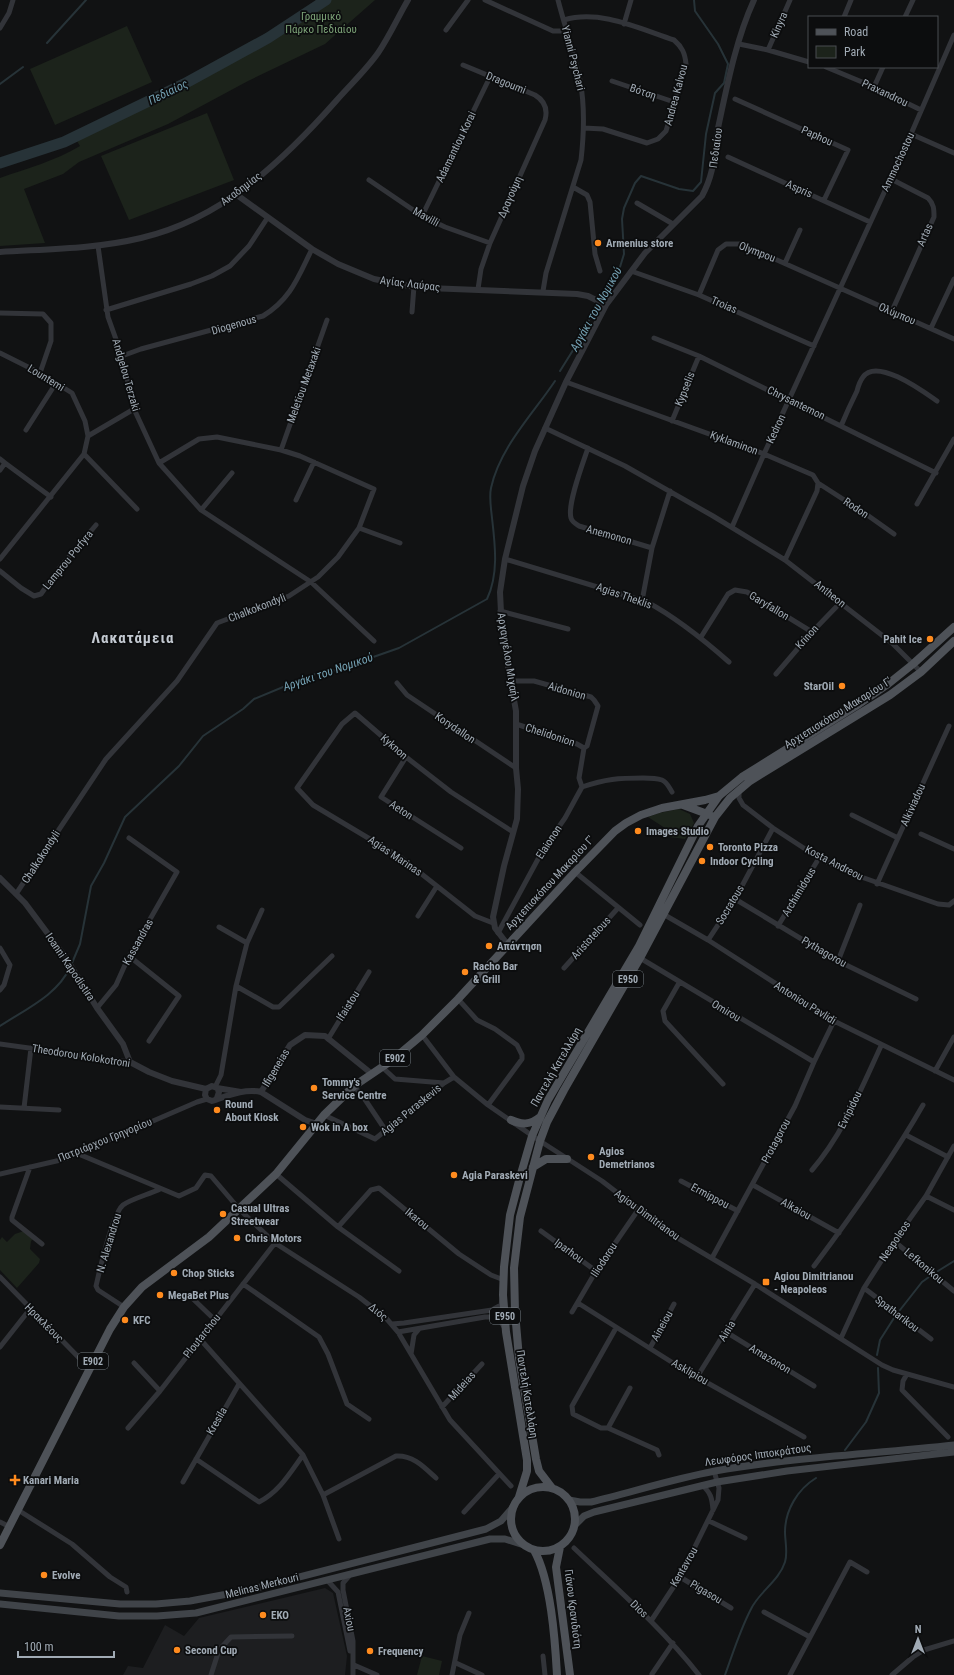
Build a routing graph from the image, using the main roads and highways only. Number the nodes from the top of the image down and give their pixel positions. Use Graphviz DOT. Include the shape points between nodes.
graph roads {
  1 [pos="954,627"];
  2 [pos="954,641"];
  3 [pos="719,796"];
  4 [pos="679,804"];
  5 [pos="706,813"];
  6 [pos="715,817"];
  7 [pos="540,1117"];
  8 [pos="511,1120"];
  9 [pos="567,1159"];
  10 [pos="533,1167"];
  11 [pos="954,1445"];
  12 [pos="954,1452"];
  13 [pos="552,1488"];
  14 [pos="519,1497"];
  15 [pos="569,1500"];
  16 [pos="514,1506"];
  17 [pos="575,1525"];
  18 [pos="0,1545"];
  19 [pos="524,1545"];
  20 [pos="560,1547"];
  21 [pos="534,1550"];
  22 [pos="1,1593"];
  23 [pos="0,1604"];
  24 [pos="557,1675"];
  25 [pos="570,1675"];
  1 -- 3 [label="main road, Αρχιεπισκόπου Μακαρίου Γ' / E950" via="913,664 859,704 742,777"];
  2 -- 6 [label="main road, Αρχιεπισκόπου Μακαρίου Γ' / E950" via="921,672 870,708 776,764 739,790"];
  3 -- 4 [label="main road, Αρχιεπισκόπου Μακαρίου Γ'"];
  3 -- 5 [label="main road, Αρχιεπισκόπου Μακαρίου Γ' / E950"];
  4 -- 5 [label="main road"];
  4 -- 18 [label="main road, Αρχιεπισκόπου Μακαρίου Γ' / E902" via="641,815 615,831 422,1035 354,1086 324,1115 276,1174 240,1210 209,1237 142,1287 124,1307 110,1329"];
  5 -- 6 [label="main road"];
  5 -- 7 [label="main road, Παντελή Κατελλάρη / E950" via="639,946"];
  6 -- 10 [label="main road, Παντελή Κατελλάρη / E950" via="640,958 547,1122"];
  7 -- 8 [label="main road" via="524,1124"];
  7 -- 14 [label="main road, Παντελή Κατελλάρη / E950" via="532,1136 510,1215 503,1295 506,1332 527,1460 527,1471"];
  9 -- 10 [label="main road" via="546,1159"];
  10 -- 13 [label="main road, Παντελή Κατελλάρη / E950" via="519,1224 514,1268 515,1312 536,1459 539,1471"];
  11 -- 15 [label="main road, Λεωφόρος Ιπποκράτους" via="714,1472 591,1502"];
  12 -- 17 [label="main road, Λεωφόρος Ιπποκράτους" via="787,1471 717,1482 588,1514"];
  13 -- 14 [label="main road" via="534,1488"];
  13 -- 15 [label="main road"];
  14 -- 16 [label="main road"];
  15 -- 17 [label="main road" via="574,1510"];
  16 -- 19 [label="main road" via="511,1516 512,1527 516,1537"];
  16 -- 22 [label="main road, Melinas Merkouri" via="501,1521 486,1529 249,1590 190,1601 120,1604"];
  17 -- 20 [label="main road" via="568,1540"];
  19 -- 21 [label="main road"];
  19 -- 23 [label="main road, Melinas Merkouri" via="505,1539 490,1539 196,1613 119,1616"];
  20 -- 21 [label="main road" via="547,1551"];
  20 -- 25 [label="main road, Γιάνου Κρανιδιότη" via="556,1567"];
  21 -- 24 [label="main road, Γιάνου Κρανιδιότη" via="542,1568 547,1591"];
}
